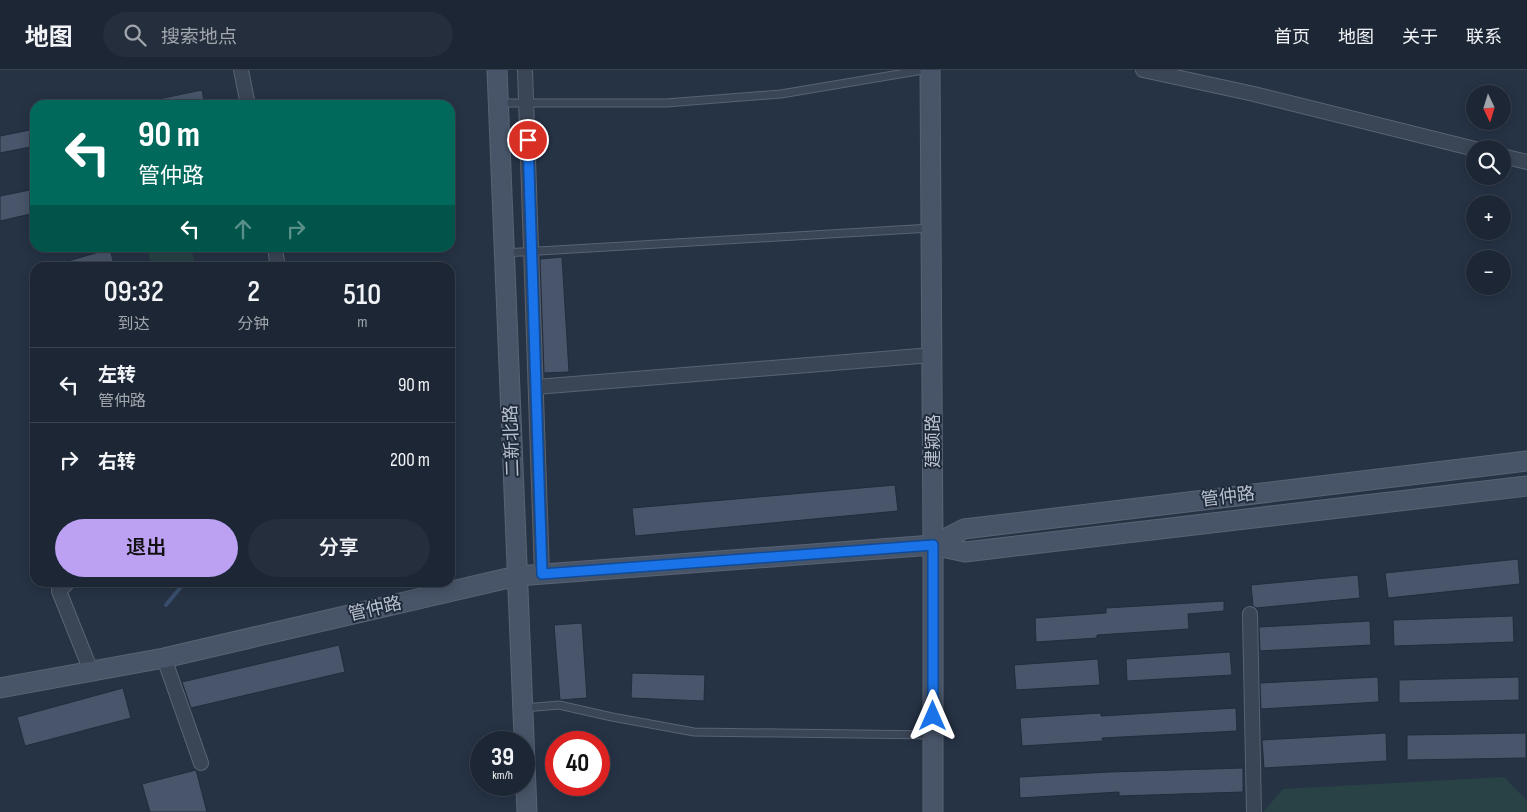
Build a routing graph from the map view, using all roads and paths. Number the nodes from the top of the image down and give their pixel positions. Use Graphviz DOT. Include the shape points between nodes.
graph roads {
  1 [pos="241,70"];
  2 [pos="496,70"];
  3 [pos="525,70"];
  4 [pos="923,70"];
  5 [pos="930,70"];
  6 [pos="1143,70"];
  7 [pos="247,100"];
  8 [pos="498,103"];
  9 [pos="526,103"];
  10 [pos="1466,147"];
  11 [pos="1511,158"];
  12 [pos="1527,162"];
  13 [pos="931,228"];
  14 [pos="532,251"];
  15 [pos="504,253"];
  16 [pos="932,355"];
  17 [pos="536,386"];
  18 [pos="1527,462"];
  19 [pos="1527,486"];
  20 [pos="933,545"];
  21 [pos="542,574"];
  22 [pos="517,576"];
  23 [pos="63,587"];
  24 [pos="1250,614"];
  25 [pos="164,658"];
  26 [pos="91,671"];
  27 [pos="0,688"];
  28 [pos="523,708"];
  29 [pos="933,735"];
  30 [pos="201,763"];
  31 [pos="527,812"];
  32 [pos="933,812"];
  33 [pos="1254,812"];
  1 -- 7 [label="street"];
  2 -- 8 [label="street, 二新北路"];
  3 -- 9 [label="street"];
  4 -- 9 [label="lane" via="781,94 666,103"];
  5 -- 13 [label="street, 建颍路"];
  6 -- 10 [label="street"];
  8 -- 9 [label="lane"];
  8 -- 15 [label="street, 二新北路"];
  9 -- 14 [label="street"];
  11 -- 12 [label="street"];
  13 -- 14 [label="lane"];
  13 -- 16 [label="street, 建颍路"];
  14 -- 15 [label="lane"];
  14 -- 17 [label="street"];
  15 -- 22 [label="street, 二新北路"];
  16 -- 17 [label="street"];
  16 -- 20 [label="street, 建颍路"];
  17 -- 21 [label="street"];
  18 -- 20 [label="street, 管仲路" via="964,529"];
  19 -- 20 [label="street, 管仲路" via="965,552"];
  20 -- 21 [label="street, 管仲路"];
  20 -- 29 [label="street, 建颍路"];
  21 -- 22 [label="street, 管仲路"];
  22 -- 25 [label="street, 管仲路"];
  22 -- 28 [label="street, 二新北路"];
  23 -- 26 [label="street" via="59,591"];
  24 -- 33 [label="street"];
  25 -- 26 [label="street, 管仲路"];
  25 -- 30 [label="street"];
  26 -- 27 [label="street, 管仲路"];
  28 -- 29 [label="lane" via="559,705 694,732"];
  28 -- 31 [label="street, 二新北路"];
  29 -- 32 [label="street, 建颍路"];
}
